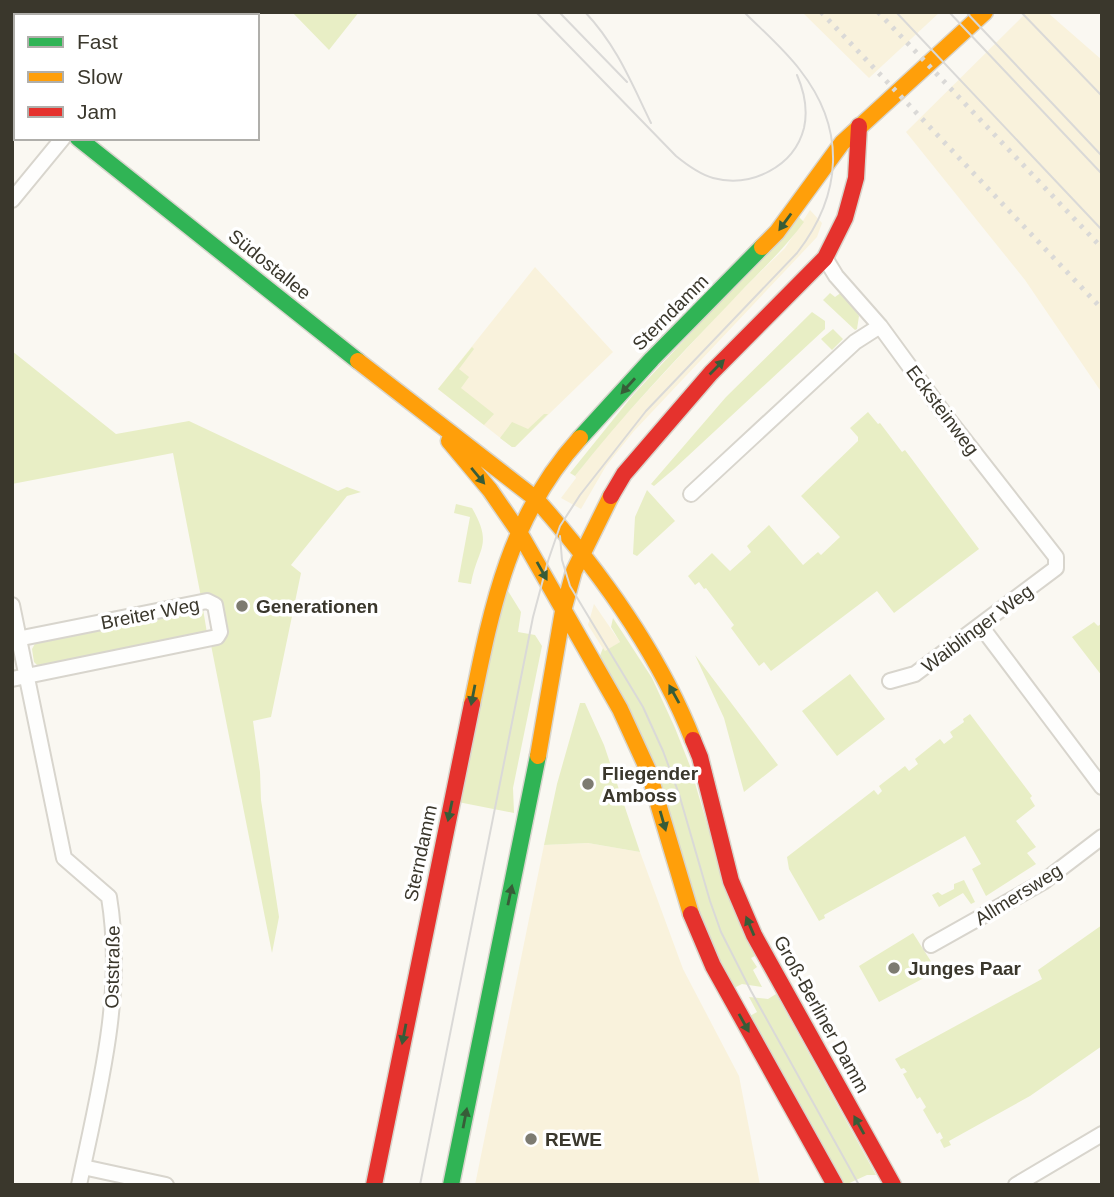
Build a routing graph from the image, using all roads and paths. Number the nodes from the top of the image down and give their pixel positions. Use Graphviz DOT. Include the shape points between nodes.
graph roads {
  1 [pos="985,12"];
  2 [pos="859,127"];
  3 [pos="61,140"];
  4 [pos="81,140"];
  5 [pos="12,200"];
  6 [pos="825,258"];
  7 [pos="880,326"];
  8 [pos="435,422"];
  9 [pos="691,494"];
  10 [pos="536,499"];
  11 [pos="519,532"];
  12 [pos="582,554"];
  13 [pos="1057,564"];
  14 [pos="12,605"];
  15 [pos="563,611"];
  16 [pos="980,625"];
  17 [pos="15,640"];
  18 [pos="19,678"];
  19 [pos="890,681"];
  20 [pos="1102,787"];
  21 [pos="1102,837"];
  22 [pos="932,945"];
  23 [pos="1102,1134"];
  24 [pos="83,1167"];
  25 [pos="79,1185"];
  26 [pos="166,1185"];
  27 [pos="374,1185"];
  28 [pos="452,1185"];
  29 [pos="835,1185"];
  30 [pos="893,1185"];
  31 [pos="1016,1185"];
  1 -- 2 [label="main road, Sterndamm"];
  2 -- 6 [label="main road" via="856,178 845,218"];
  2 -- 10 [label="main road, Sterndamm, one-way" via="833,154 777,232 652,359 554,468"];
  3 -- 5 [label="street"];
  4 -- 8 [label="main road, Südostallee"];
  6 -- 7 [label="street, Ecksteinweg"];
  12 -- 6 [label="main road, one-way" via="624,474 711,373"];
  7 -- 9 [label="street" via="855,342"];
  7 -- 13 [label="street, Ecksteinweg"];
  8 -- 10 [label="main road, Südostallee"];
  8 -- 11 [label="main road, Südostallee, one-way"];
  10 -- 11 [label="main road, Sterndamm"];
  10 -- 12 [label="main road, Südostallee"];
  11 -- 15 [label="main road, one-way"];
  11 -- 27 [label="main road, Sterndamm, one-way" via="489,618"];
  12 -- 15 [label="main road"];
  30 -- 12 [label="main road, Groß-Berliner Damm, one-way" via="754,935 731,881 700,757 678,701 632,623"];
  13 -- 16 [label="street, Waiblinger Weg"];
  14 -- 17 [label="street, Oststraße"];
  28 -- 15 [label="main road, one-way"];
  15 -- 29 [label="main road, one-way" via="620,709 648,770 690,912 713,967"];
  16 -- 19 [label="street, Waiblinger Weg" via="915,674"];
  16 -- 20 [label="street"];
  17 -- 18 [label="street, Oststraße"];
  17 -- 18 [label="street, Breiter Weg" via="207,601 215,606 220,632 217,637"];
  18 -- 24 [label="street, Oststraße" via="64,858 109,897 115,930 113,1007"];
  21 -- 22 [label="street, Allmersweg" via="1043,882"];
  23 -- 31 [label="street"];
  24 -- 25 [label="street, Oststraße"];
  24 -- 26 [label="street"];
}
